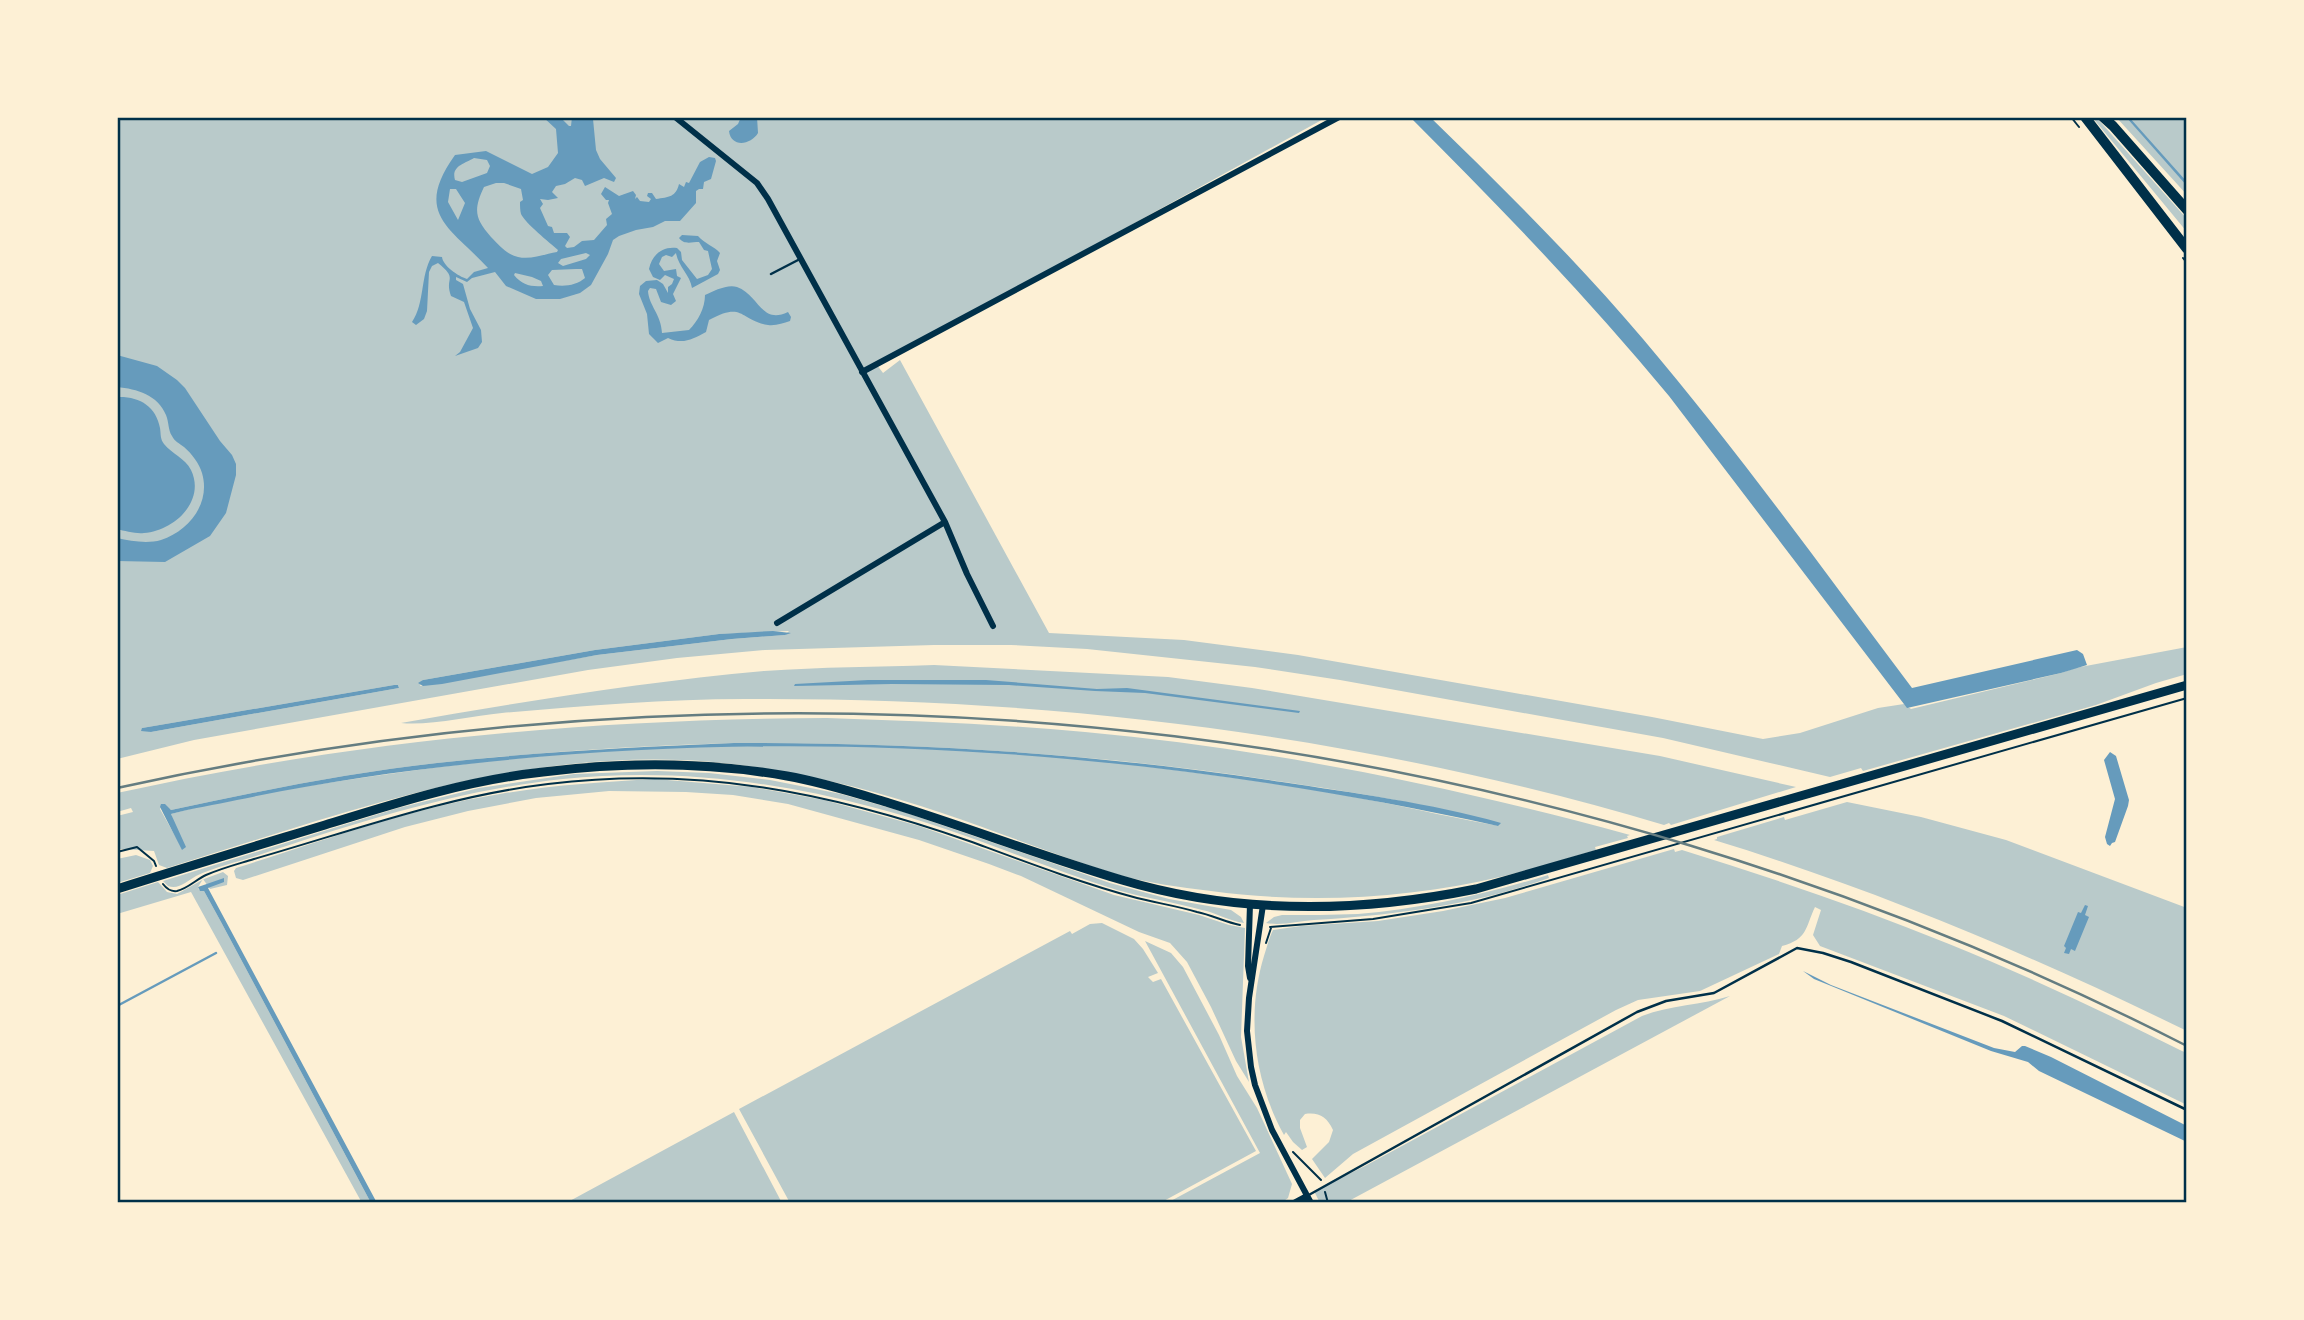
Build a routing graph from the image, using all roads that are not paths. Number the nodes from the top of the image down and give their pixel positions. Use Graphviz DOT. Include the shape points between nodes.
graph roads {
  1 [pos="676,117"];
  2 [pos="1339,117"];
  3 [pos="2085,117"];
  4 [pos="2103,117"];
  5 [pos="2187,211"];
  6 [pos="2187,249"];
  7 [pos="800,259"];
  8 [pos="771,274"];
  9 [pos="862,372"];
  10 [pos="945,522"];
  11 [pos="777,623"];
  12 [pos="993,626"];
  13 [pos="2187,684"];
  14 [pos="117,889"];
  15 [pos="1251,904"];
  16 [pos="1263,905"];
  17 [pos="1251,980"];
  18 [pos="2187,1110"];
  19 [pos="1307,1196"];
  20 [pos="1294,1203"];
  21 [pos="1311,1203"];
  1 -- 7 [label="street" via="757,183"];
  2 -- 9 [label="street"];
  3 -- 6 [label="main road"];
  4 -- 5 [label="main road"];
  7 -- 8 [label="lane"];
  7 -- 9 [label="street"];
  9 -- 10 [label="street"];
  10 -- 11 [label="street"];
  10 -- 12 [label="street"];
  13 -- 16 [label="main road" via="1476,889 1353,907"];
  14 -- 15 [label="main road" via="413,798 477,783 541,772 680,765 788,776 924,814 1123,881"];
  15 -- 16 [label="main road"];
  15 -- 17 [label="street"];
  16 -- 17 [label="street"];
  17 -- 19 [label="street" via="1247,1031 1255,1085 1272,1130"];
  18 -- 19 [label="lane" via="2002,1021 1852,962 1797,948 1714,993 1666,1001 1637,1012"];
  19 -- 20 [label="street"];
  19 -- 21 [label="street"];
}
